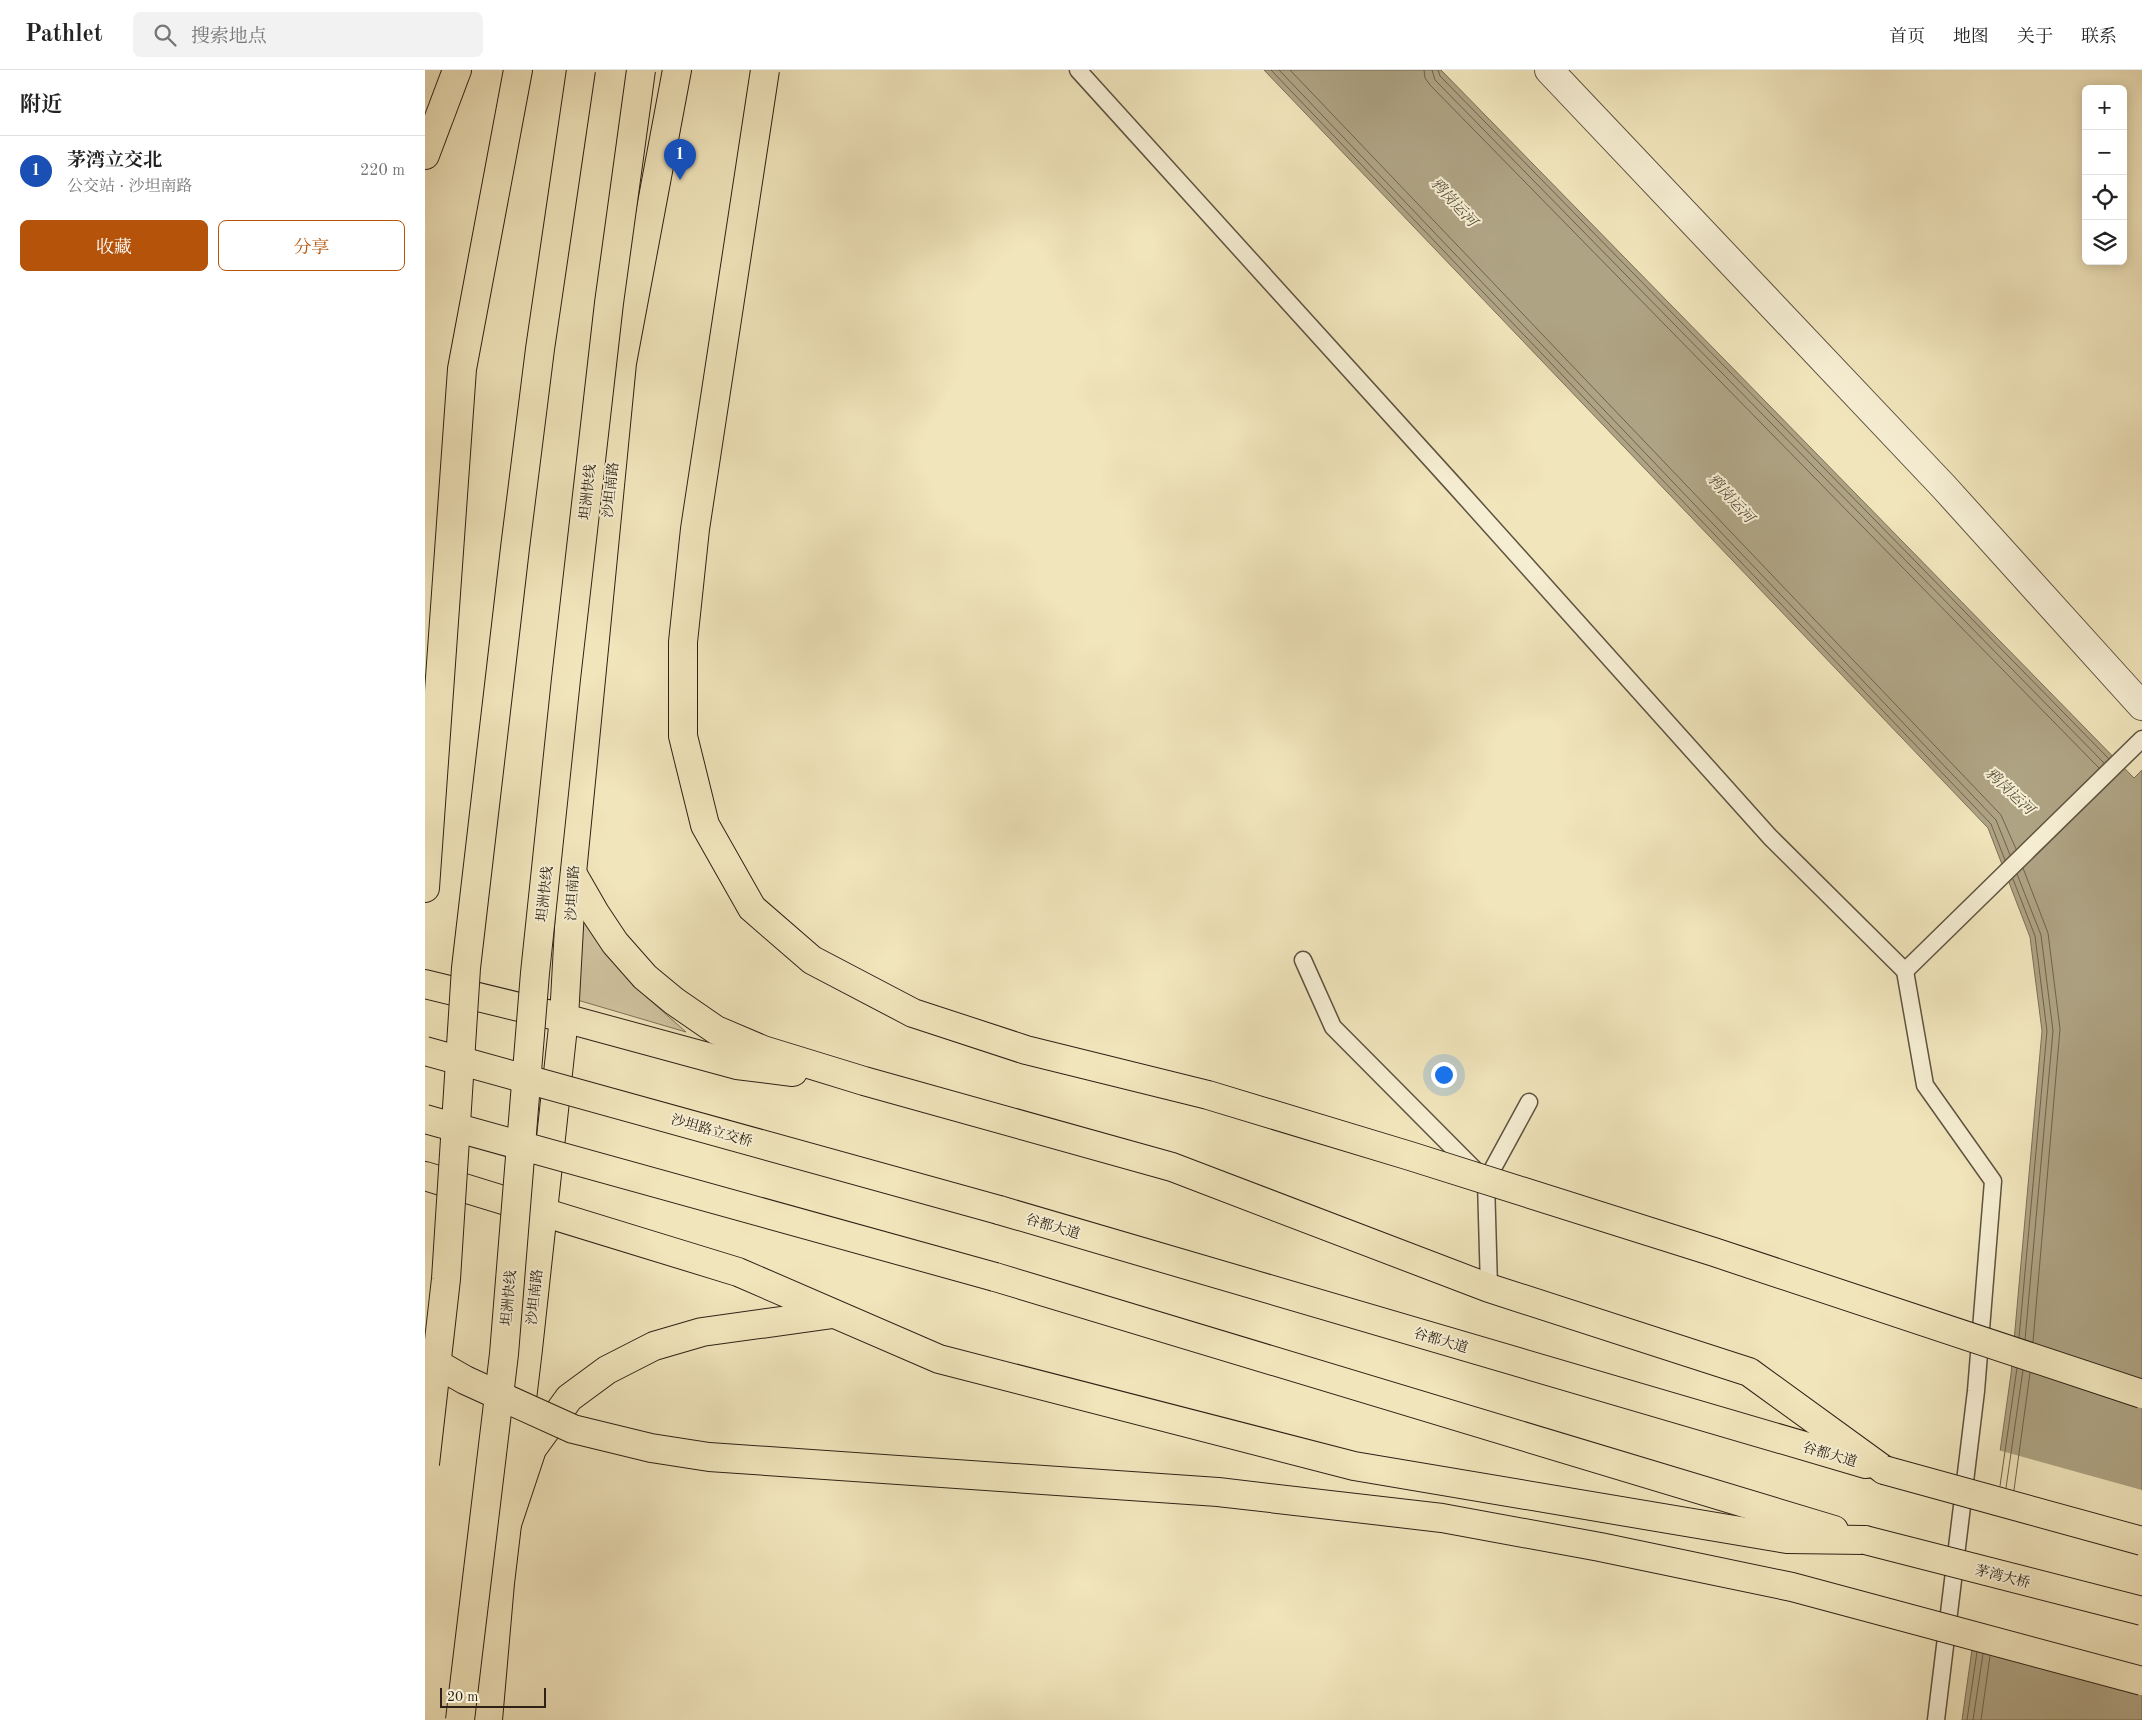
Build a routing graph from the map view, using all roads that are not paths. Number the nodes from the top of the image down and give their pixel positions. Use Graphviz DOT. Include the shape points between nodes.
graph roads {
  1 [pos="457,70"];
  2 [pos="518,70"];
  3 [pos="581,70"];
  4 [pos="641,70"];
  5 [pos="677,70"];
  6 [pos="765,70"];
  7 [pos="1078,70"];
  8 [pos="1549,70"];
  9 [pos="425,155"];
  10 [pos="2142,706"];
  11 [pos="2138,742"];
  12 [pos="426,842"];
  13 [pos="572,873"];
  14 [pos="425,888"];
  15 [pos="1303,960"];
  16 [pos="1905,972"];
  17 [pos="425,984"];
  18 [pos="565,1018"];
  19 [pos="425,1051"];
  20 [pos="863,1081"];
  21 [pos="1529,1102"];
  22 [pos="425,1119"];
  23 [pos="425,1176"];
  24 [pos="1486,1181"];
  25 [pos="999,1210"];
  26 [pos="544,1212"];
  27 [pos="1489,1288"];
  28 [pos="833,1314"];
  29 [pos="425,1357"];
  30 [pos="2142,1394"];
  31 [pos="425,1464"];
  32 [pos="1884,1470"];
  33 [pos="508,1521"];
  34 [pos="1865,1540"];
  35 [pos="2142,1541"];
  36 [pos="2142,1611"];
  37 [pos="2142,1681"];
  38 [pos="460,1720"];
  39 [pos="488,1720"];
  40 [pos="1936,1720"];
  1 -- 9 [label="main road"];
  2 -- 12 [label="main road" via="462,369"];
  3 -- 31 [label="main road, bridge" via="540,349 466,968 446,1279"];
  4 -- 38 [label="main road, 坦洲快线, bridge" via="609,303 566,679 535,973 504,1354"];
  5 -- 13 [label="main road, 沙坦南路" via="622,363"];
  6 -- 30 [label="main road, bridge" via="696,519 683,642 683,736 705,825 752,908 812,960 913,1013 1026,1050 1208,1095 1410,1156 1714,1252"];
  7 -- 16 [label="lane" via="1770,838"];
  8 -- 10 [label="street" via="1944,487"];
  11 -- 16 [label="lane"];
  12 -- 14 [label="main road"];
  13 -- 18 [label="main road, 沙坦南路"];
  13 -- 20 [label="main road" via="615,943 645,977 674,1002 716,1030 763,1050"];
  15 -- 24 [label="lane" via="1333,1027"];
  16 -- 40 [label="lane" via="1925,1085 1993,1181 1975,1391"];
  17 -- 18 [label="main road"];
  18 -- 20 [label="main road" via="737,1066"];
  18 -- 26 [label="main road, 沙坦南路"];
  19 -- 25 [label="main road, 沙坦路立交桥, bridge"];
  20 -- 27 [label="main road" via="1172,1167"];
  21 -- 24 [label="lane"];
  22 -- 34 [label="main road, bridge" via="995,1277"];
  23 -- 26 [label="main road"];
  24 -- 27 [label="lane"];
  25 -- 32 [label="main road, 谷都大道"];
  26 -- 28 [label="main road" via="738,1272"];
  26 -- 33 [label="main road, 沙坦南路"];
  27 -- 32 [label="main road" via="1749,1372"];
  28 -- 33 [label="main road" via="702,1332 654,1346 607,1370 569,1398 532,1449"];
  28 -- 34 [label="main road" via="939,1359 1355,1466 1787,1539"];
  29 -- 37 [label="main road, bridge" via="465,1380 573,1429 651,1448 709,1458 1218,1492 1443,1518 1792,1587"];
  32 -- 35 [label="main road, bridge"];
  33 -- 39 [label="main road, 沙坦南路"];
  34 -- 36 [label="main road, 茅湾大桥, bridge"];
}
